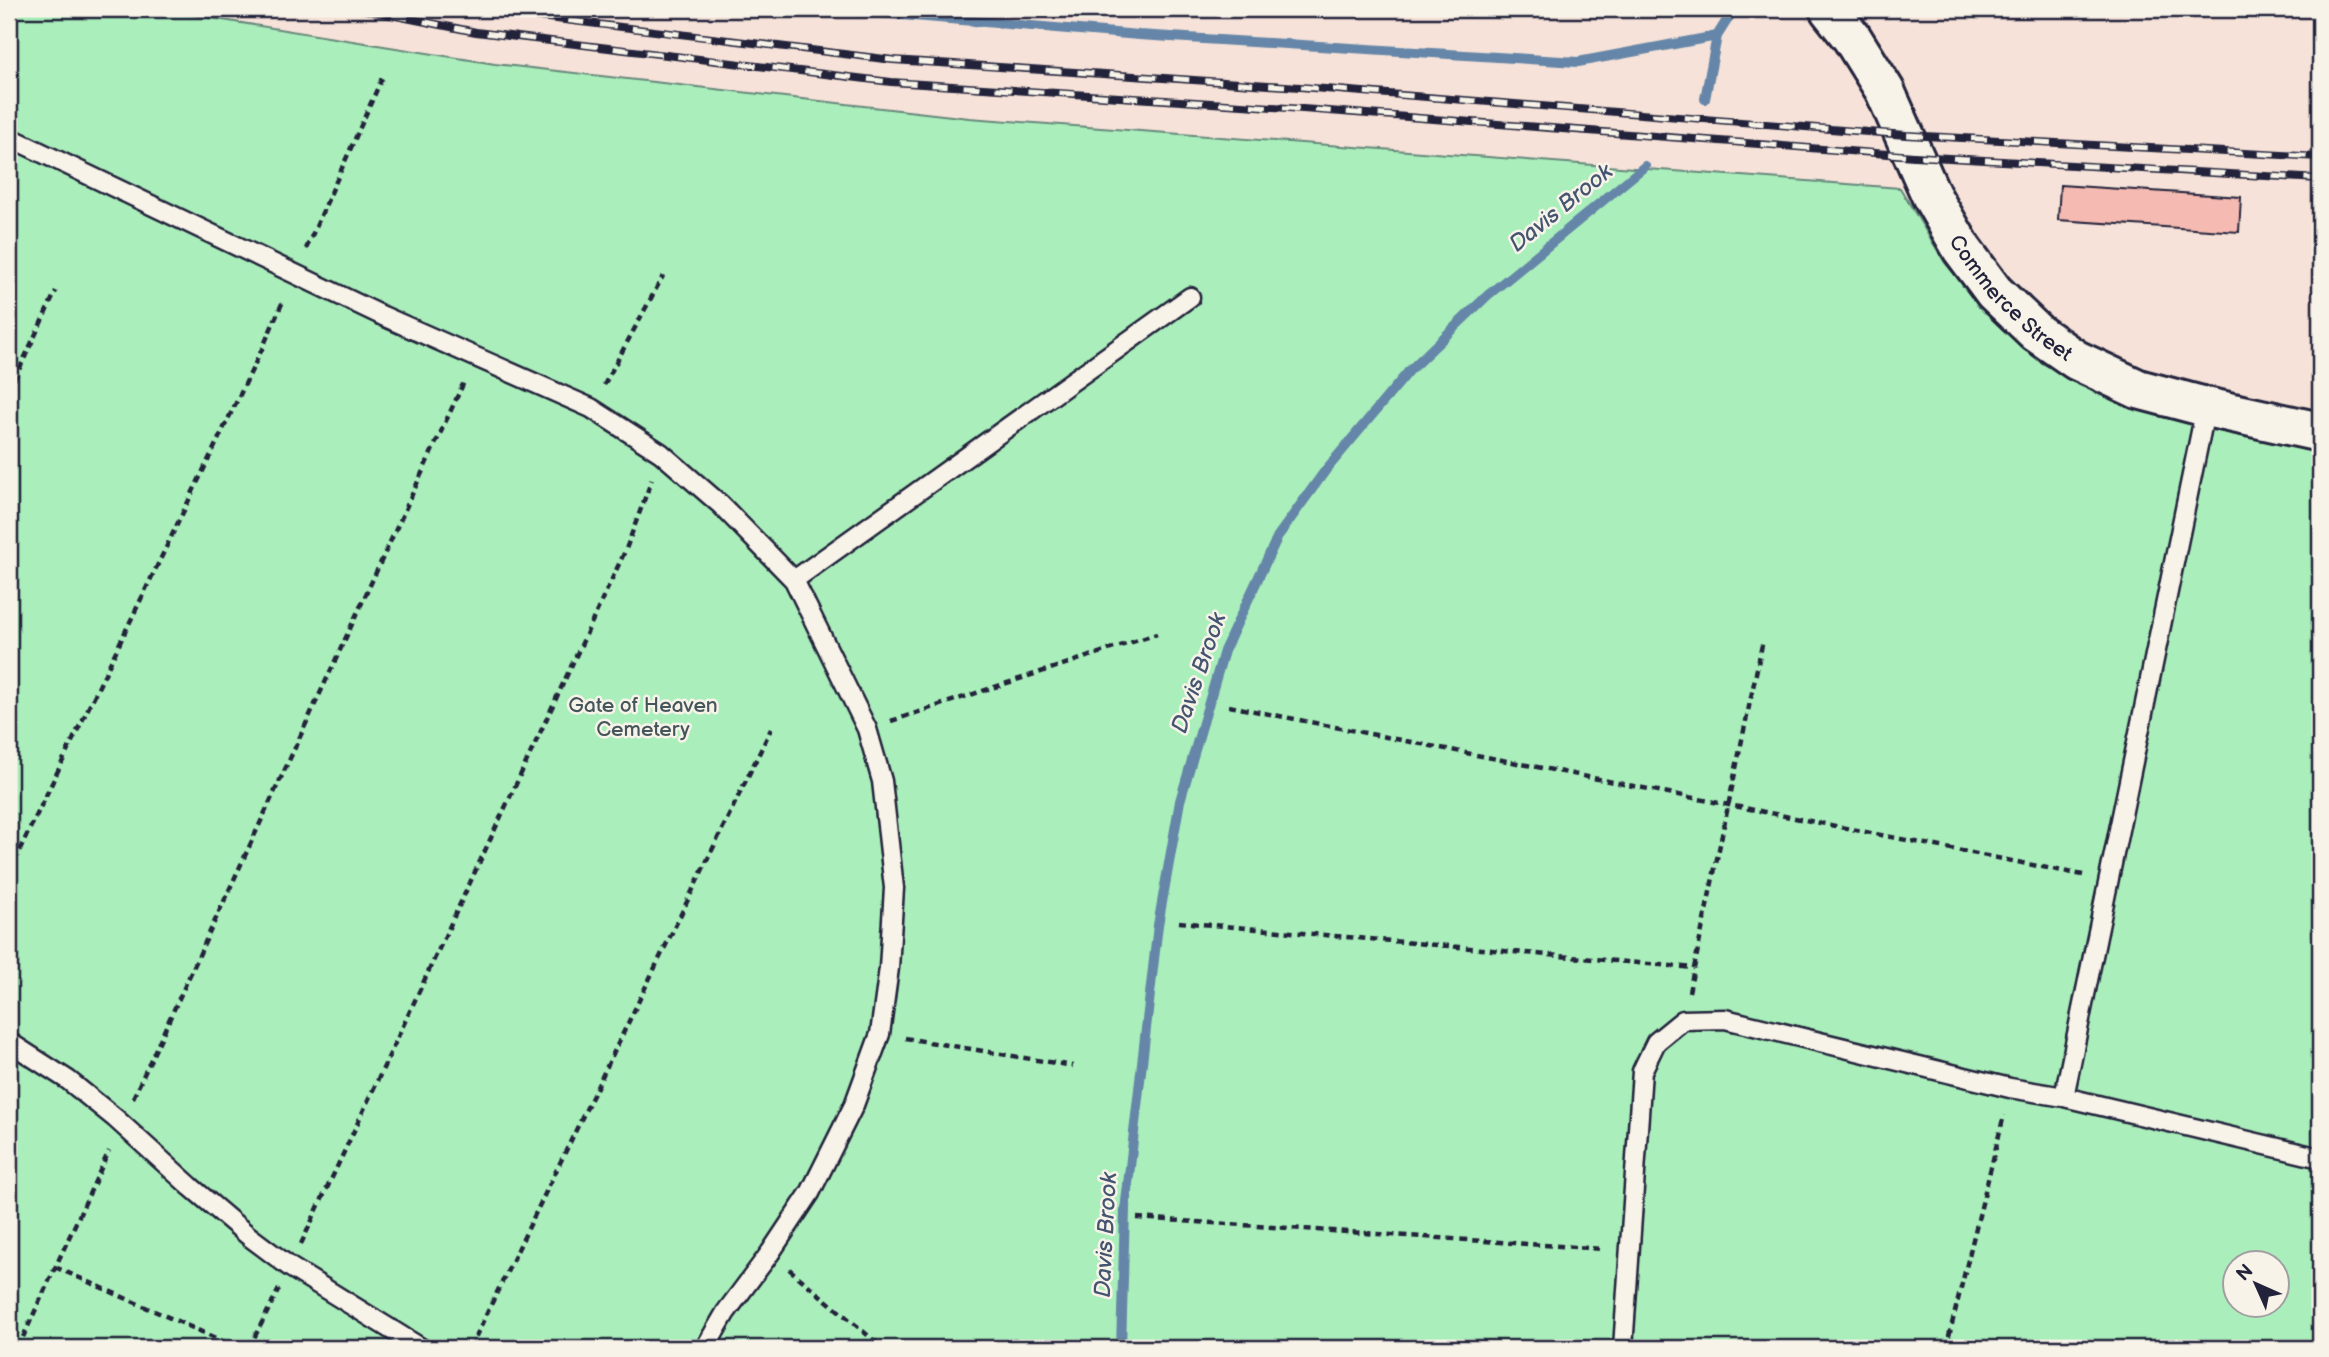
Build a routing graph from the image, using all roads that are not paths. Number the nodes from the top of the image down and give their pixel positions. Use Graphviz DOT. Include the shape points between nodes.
graph roads {
  1 [pos="1829,9"];
  2 [pos="9,137"];
  3 [pos="1190,297"];
  4 [pos="2206,408"];
  5 [pos="2320,432"];
  6 [pos="794,580"];
  7 [pos="9,1042"];
  8 [pos="2064,1097"];
  9 [pos="2320,1158"];
  10 [pos="421,1348"];
  11 [pos="705,1348"];
  12 [pos="1623,1348"];
  1 -- 4 [label="street, Commerce Street" via="1885,90 1945,222 1976,270 2013,312 2076,360 2138,389"];
  2 -- 6 [label="lane" via="383,316 592,408 661,453 721,505"];
  3 -- 6 [label="lane"];
  4 -- 5 [label="street, Commerce Street"];
  4 -- 8 [label="lane"];
  6 -- 11 [label="lane" via="867,729 882,781 894,888 889,968 880,1034 854,1105 810,1193"];
  7 -- 10 [label="lane" via="68,1080 250,1237"];
  8 -- 9 [label="lane"];
  8 -- 12 [label="lane" via="1725,1019 1683,1020 1656,1042 1642,1071"];
}
